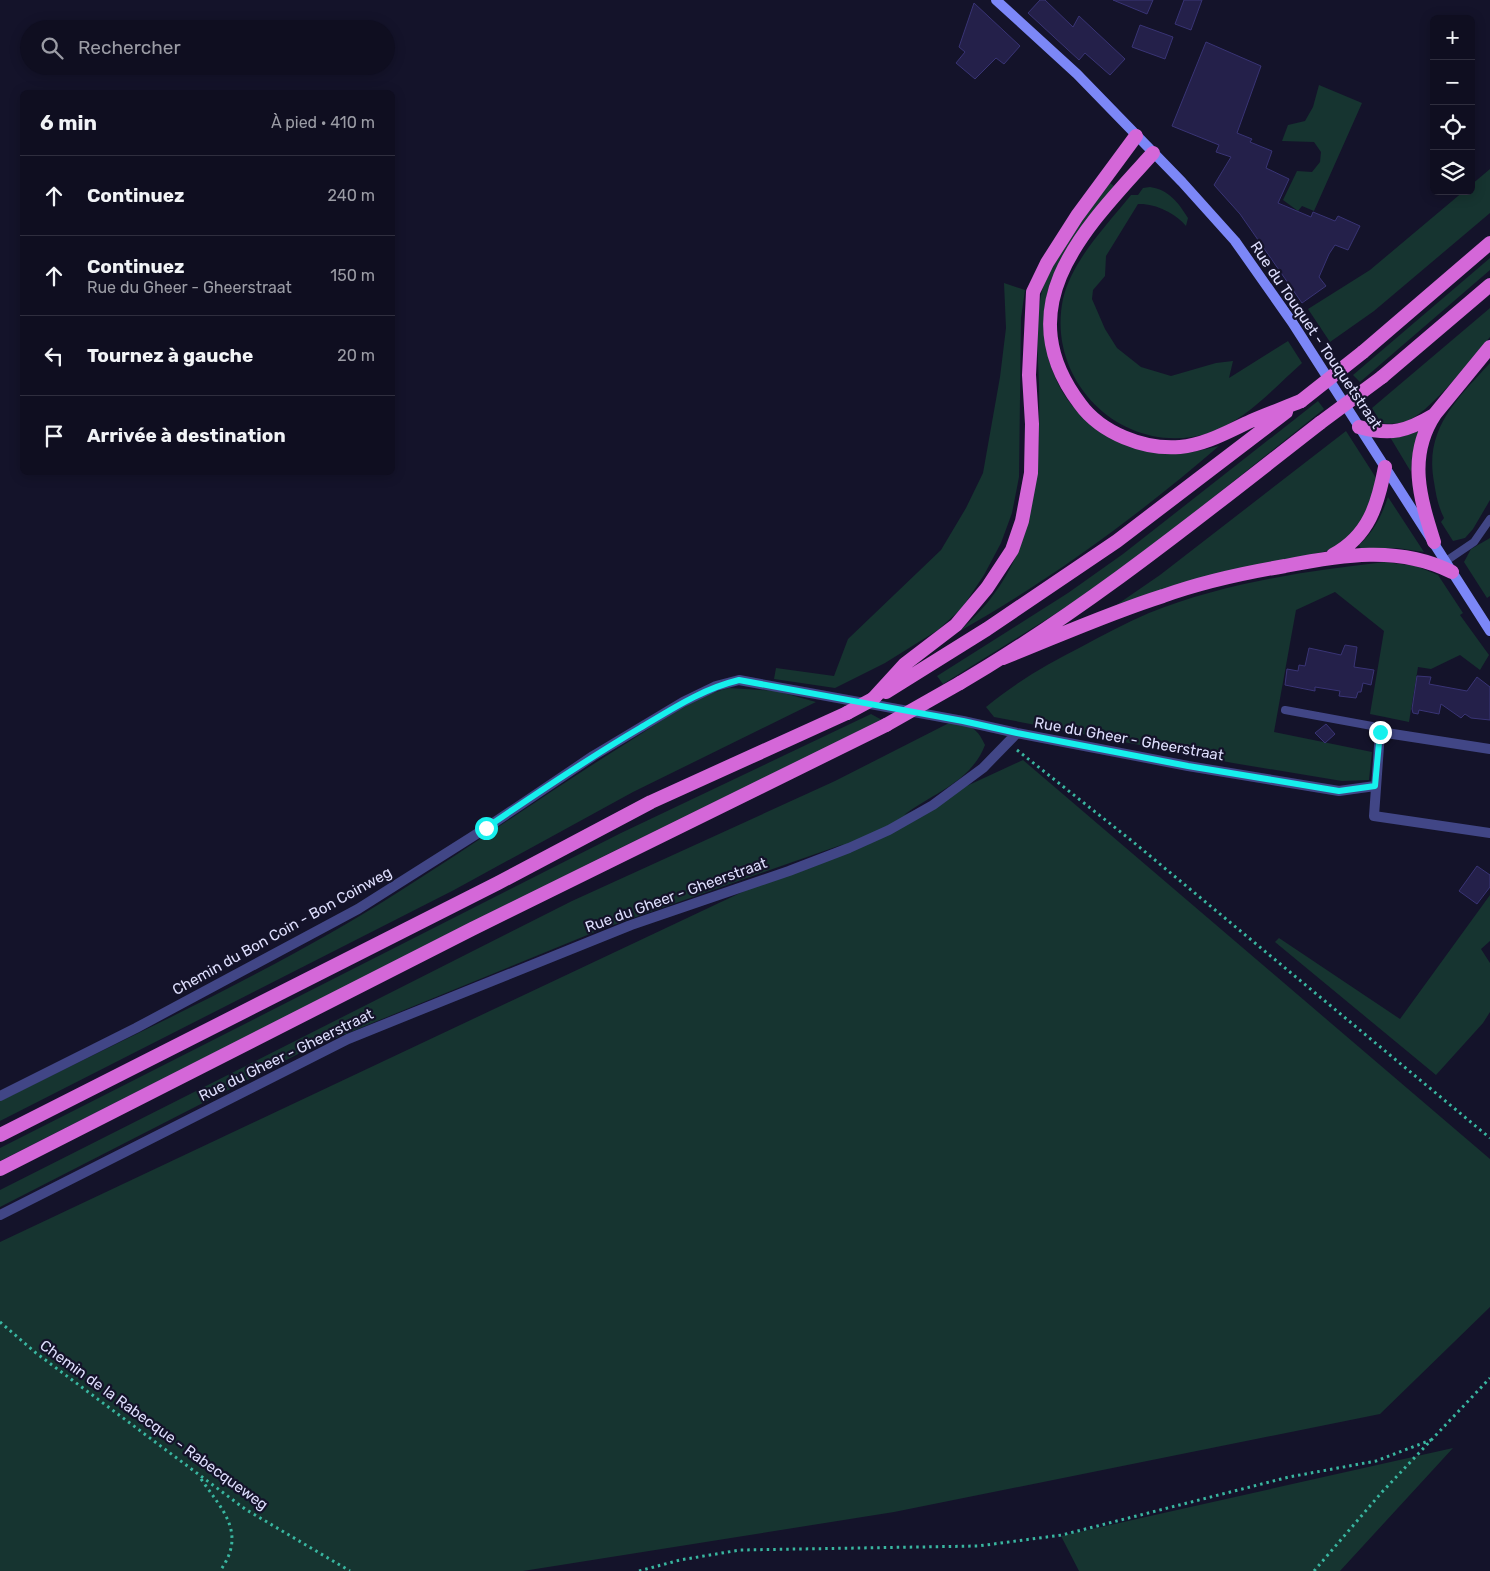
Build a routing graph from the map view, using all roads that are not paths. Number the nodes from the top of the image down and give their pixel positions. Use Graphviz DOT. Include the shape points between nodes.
graph roads {
  1 [pos="996,0"];
  2 [pos="1136,136"];
  3 [pos="1153,153"];
  4 [pos="1490,243"];
  5 [pos="1490,285"];
  6 [pos="1490,346"];
  7 [pos="1300,401"];
  8 [pos="1435,414"];
  9 [pos="1359,427"];
  10 [pos="1385,467"];
  11 [pos="1490,519"];
  12 [pos="1434,542"];
  13 [pos="1328,558"];
  14 [pos="1449,566"];
  15 [pos="1490,631"];
  16 [pos="1003,658"];
  17 [pos="873,699"];
  18 [pos="1285,710"];
  19 [pos="1380,732"];
  20 [pos="1017,733"];
  21 [pos="1490,749"];
  22 [pos="1375,786"];
  23 [pos="1490,833"];
  24 [pos="0,1096"];
  25 [pos="0,1135"];
  26 [pos="0,1169"];
  27 [pos="0,1215"];
  1 -- 2 [label="main road, Rue du Touquet - Touquetstraat" via="1076,74"];
  2 -- 3 [label="main road, Rue du Touquet - Touquetstraat"];
  2 -- 17 [label="highway" via="1077,216 1033,292 1031,473 1022,521 1012,550 988,588 956,625 905,664"];
  3 -- 7 [label="highway" via="1084,236 1056,284 1049,336 1055,362 1067,387 1086,413 1112,432 1143,444 1181,447 1217,437"];
  3 -- 9 [label="main road, Rue du Touquet - Touquetstraat" via="1235,241"];
  4 -- 7 [label="highway, bridge" via="1363,352"];
  5 -- 16 [label="highway, bridge" via="1382,376 1101,592"];
  6 -- 8 [label="highway"];
  7 -- 17 [label="highway" via="1117,541 928,667"];
  8 -- 9 [label="highway" via="1399,431 1380,433"];
  8 -- 12 [label="highway" via="1429,422 1420,451 1417,481"];
  9 -- 10 [label="main road, Rue du Touquet - Touquetstraat"];
  10 -- 12 [label="main road, Rue du Touquet - Touquetstraat"];
  10 -- 13 [label="highway" via="1380,495 1369,522 1355,540"];
  11 -- 14 [label="lane" via="1474,542"];
  12 -- 14 [label="main road, Rue du Touquet - Touquetstraat"];
  13 -- 14 [label="highway" via="1401,555"];
  13 -- 16 [label="highway" via="1233,576 1162,596"];
  14 -- 15 [label="main road, Rue du Touquet - Touquetstraat"];
  16 -- 26 [label="highway, bridge" via="886,724 472,929"];
  17 -- 25 [label="highway, bridge" via="651,802"];
  18 -- 19 [label="lane" via="1372,726"];
  19 -- 21 [label="street"];
  19 -- 22 [label="street"];
  20 -- 22 [label="street, Rue du Gheer - Gheerstraat" via="1339,791"];
  20 -- 24 [label="street, Chemin du Bon Coin - Bon Coinweg" via="739,680 716,686 593,756 358,909 153,1019"];
  20 -- 27 [label="street, Rue du Gheer - Gheerstraat" via="983,768 934,804 881,833 789,871 631,925 348,1039"];
  22 -- 23 [label="street" via="1374,816"];
}
